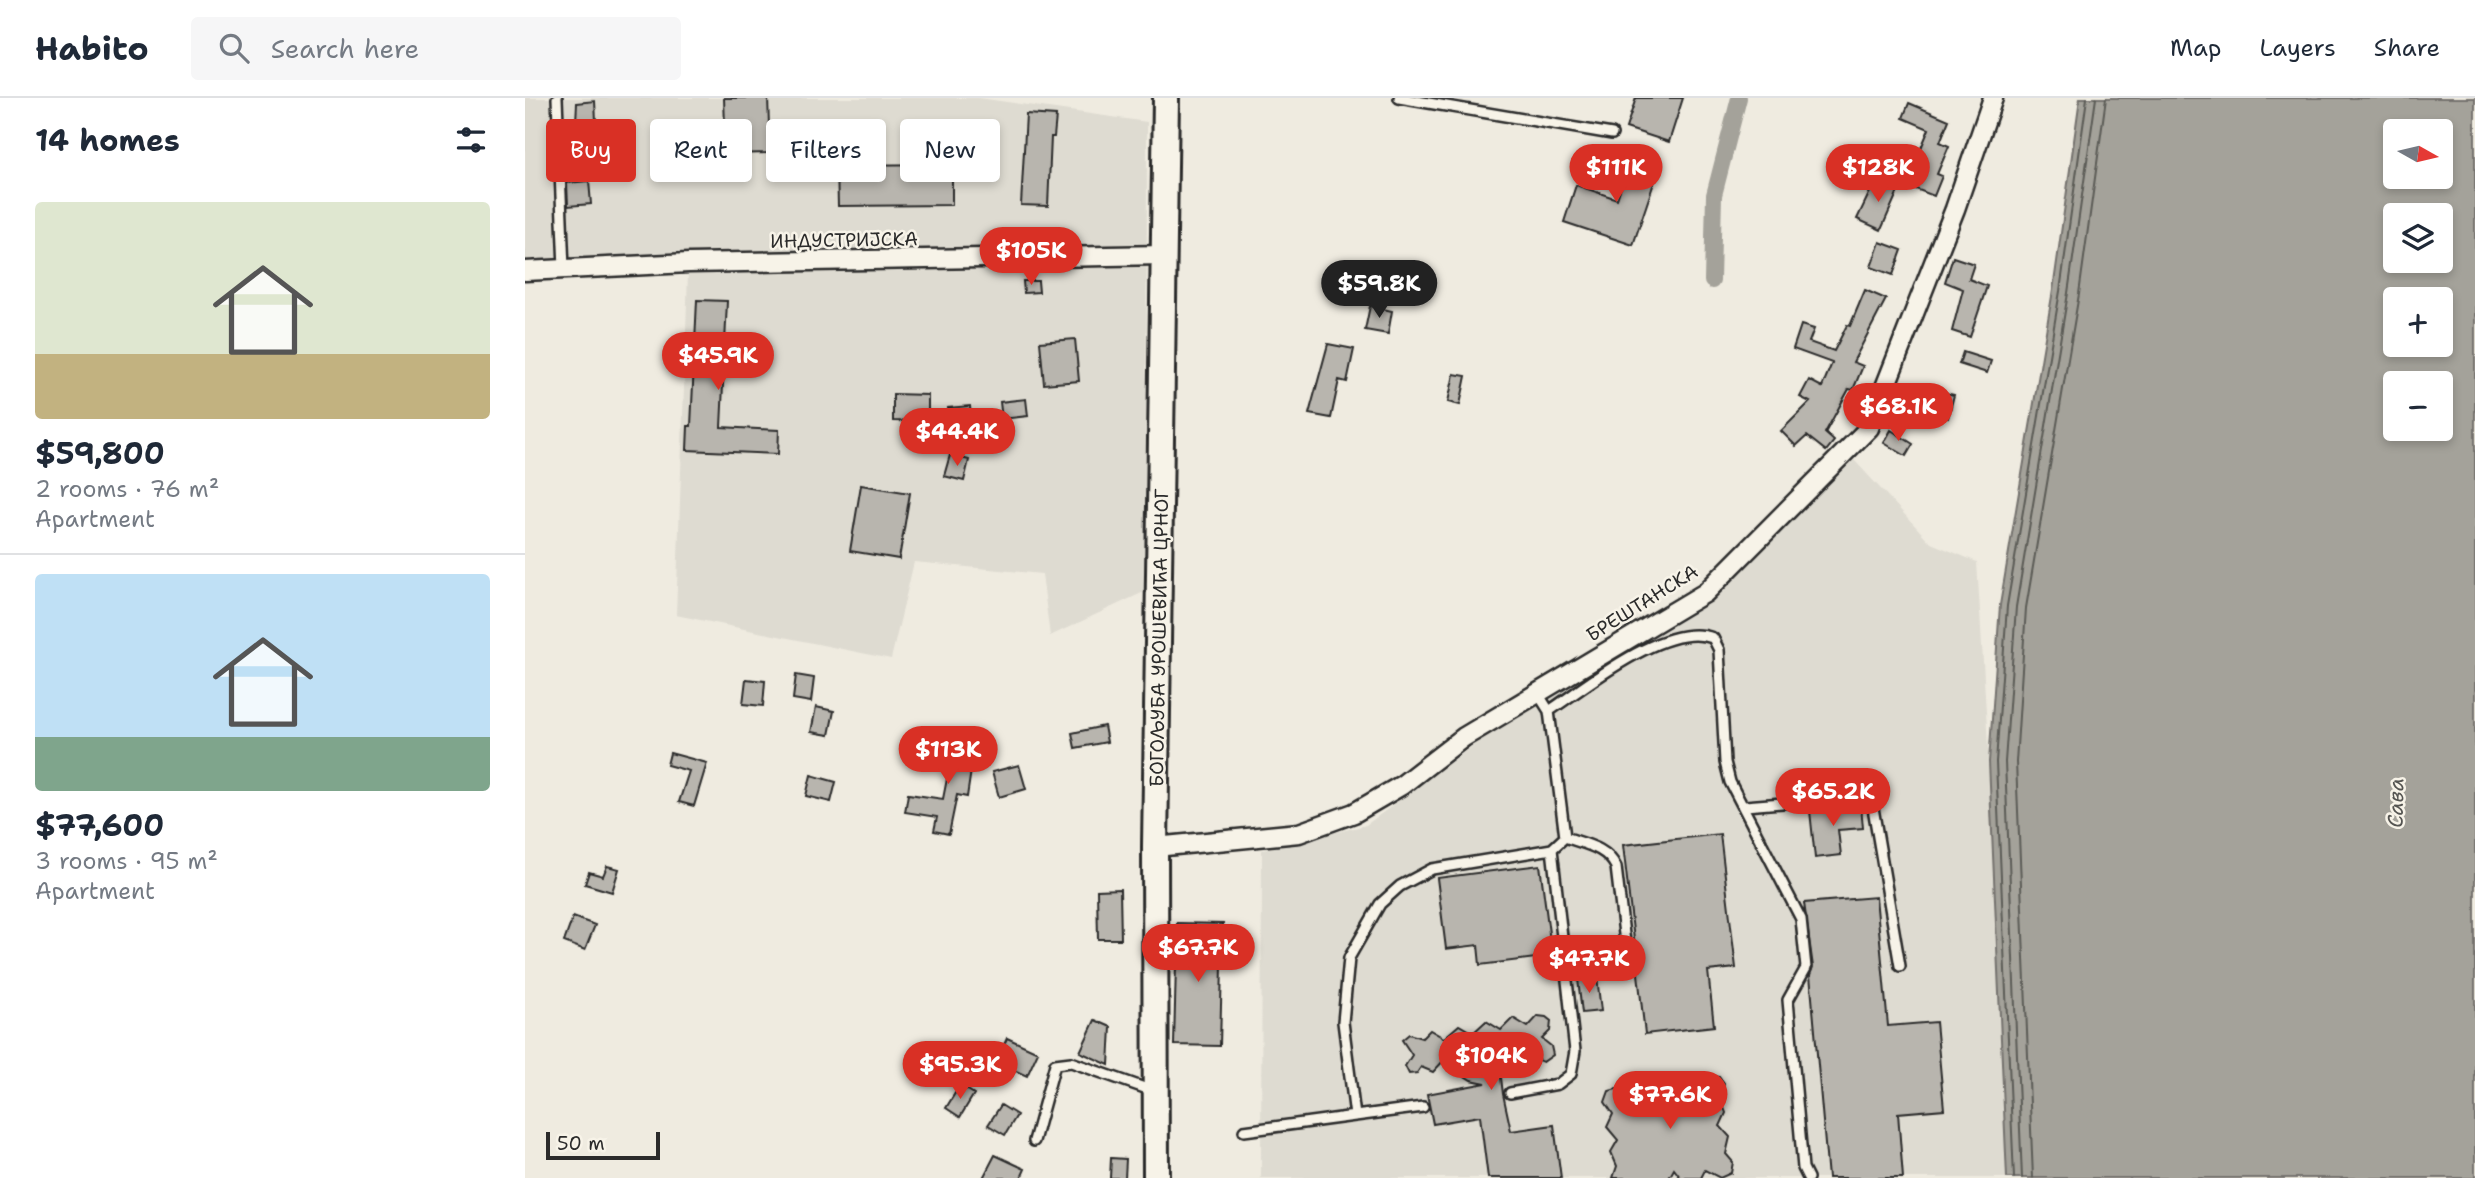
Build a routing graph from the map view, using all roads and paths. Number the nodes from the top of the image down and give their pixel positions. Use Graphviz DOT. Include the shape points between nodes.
graph roads {
  1 [pos="557,98"];
  2 [pos="1166,98"];
  3 [pos="1399,98"];
  4 [pos="1993,98"];
  5 [pos="1612,134"];
  6 [pos="1165,255"];
  7 [pos="564,269"];
  8 [pos="525,271"];
  9 [pos="1538,692"];
  10 [pos="1549,711"];
  11 [pos="1745,806"];
  12 [pos="1565,837"];
  13 [pos="1155,848"];
  14 [pos="1552,849"];
  15 [pos="1900,966"];
  16 [pos="1628,968"];
  17 [pos="1155,1092"];
  18 [pos="1510,1093"];
  19 [pos="1423,1107"];
  20 [pos="1355,1116"];
  21 [pos="1244,1131"];
  22 [pos="1034,1141"];
  23 [pos="1156,1178"];
  24 [pos="1808,1178"];
  1 -- 7 [label="lane"];
  2 -- 6 [label="street, БОГОЉУБА УРОШЕВИЋА ЦРНОГ"];
  3 -- 5 [label="lane"];
  4 -- 9 [label="street, БРЕШТАНСКА" via="1869,428 1705,593"];
  6 -- 7 [label="street, ИНДУСТРИЈСКА"];
  6 -- 13 [label="street, БОГОЉУБА УРОШЕВИЋА ЦРНОГ"];
  7 -- 8 [label="street, ИНДУСТРИЈСКА"];
  9 -- 10 [label="lane"];
  9 -- 13 [label="street, БРЕШТАНСКА" via="1354,813 1299,832"];
  10 -- 11 [label="lane" via="1662,641 1701,634 1713,638 1719,650 1725,762 1730,782"];
  10 -- 12 [label="lane"];
  11 -- 15 [label="lane" via="1871,796"];
  11 -- 24 [label="lane" via="1801,919 1806,968 1788,1000 1803,1168"];
  12 -- 14 [label="lane"];
  12 -- 16 [label="lane" via="1612,857"];
  13 -- 17 [label="street, БОГОЉУБА УРОШЕВИЋА ЦРНОГ"];
  14 -- 18 [label="lane" via="1575,1051 1571,1074 1558,1084"];
  14 -- 20 [label="lane" via="1432,869 1400,886 1380,904 1349,958 1343,1022"];
  17 -- 22 [label="lane" via="1071,1062 1055,1064"];
  17 -- 23 [label="street, БОГОЉУБА УРОШЕВИЋА ЦРНОГ"];
  19 -- 20 [label="lane"];
  20 -- 21 [label="lane"];
}
